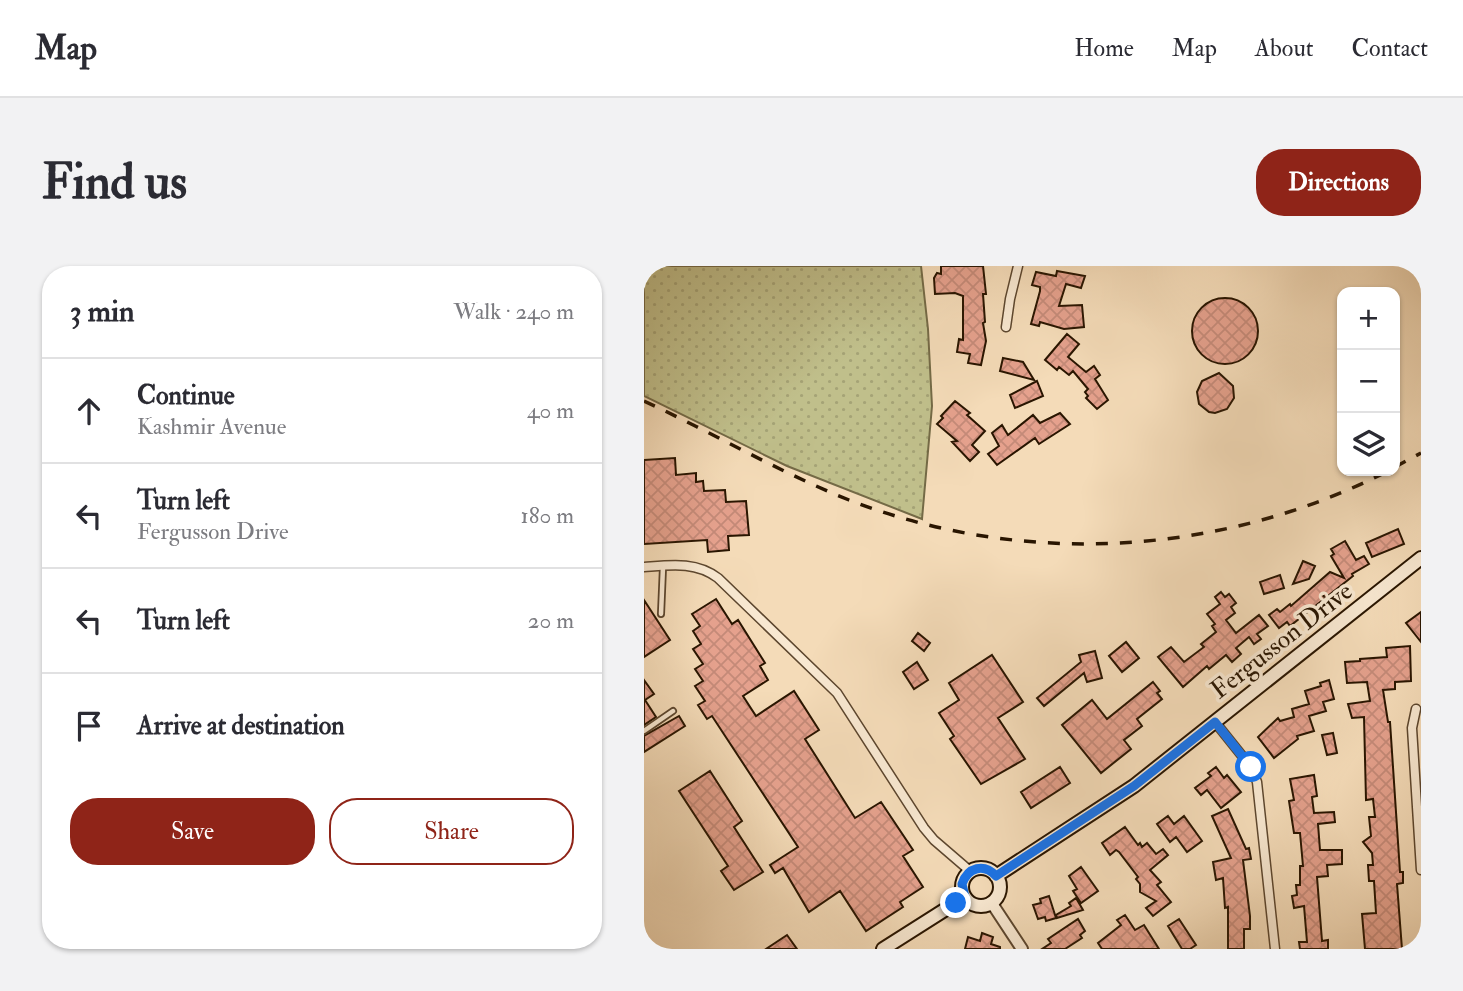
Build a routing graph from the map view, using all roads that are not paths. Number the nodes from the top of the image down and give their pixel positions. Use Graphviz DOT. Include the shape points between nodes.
graph roads {
  1 [pos="1018,266"];
  2 [pos="1006,327"];
  3 [pos="1421,558"];
  4 [pos="663,566"];
  5 [pos="644,567"];
  6 [pos="661,614"];
  7 [pos="1416,709"];
  8 [pos="673,711"];
  9 [pos="1215,722"];
  10 [pos="644,731"];
  11 [pos="1421,870"];
  12 [pos="970,872"];
  13 [pos="996,876"];
  14 [pos="965,897"];
  15 [pos="992,902"];
  16 [pos="883,949"];
  17 [pos="1022,949"];
  18 [pos="1275,949"];
  1 -- 2 [label="street"];
  3 -- 9 [label="main road, Fergusson Drive"];
  4 -- 5 [label="street"];
  4 -- 6 [label="lane"];
  4 -- 12 [label="street" via="694,566 710,572 837,693 924,828"];
  7 -- 11 [label="street" via="1412,728"];
  8 -- 10 [label="lane"];
  9 -- 13 [label="main road, Fergusson Drive" via="1134,786"];
  9 -- 18 [label="street" via="1251,767 1257,782"];
  12 -- 13 [label="main road" via="980,868"];
  12 -- 14 [label="main road" via="962,884"];
  13 -- 15 [label="main road" via="1000,890"];
  14 -- 15 [label="main road" via="980,906"];
  14 -- 16 [label="main road"];
  15 -- 17 [label="street"];
}
